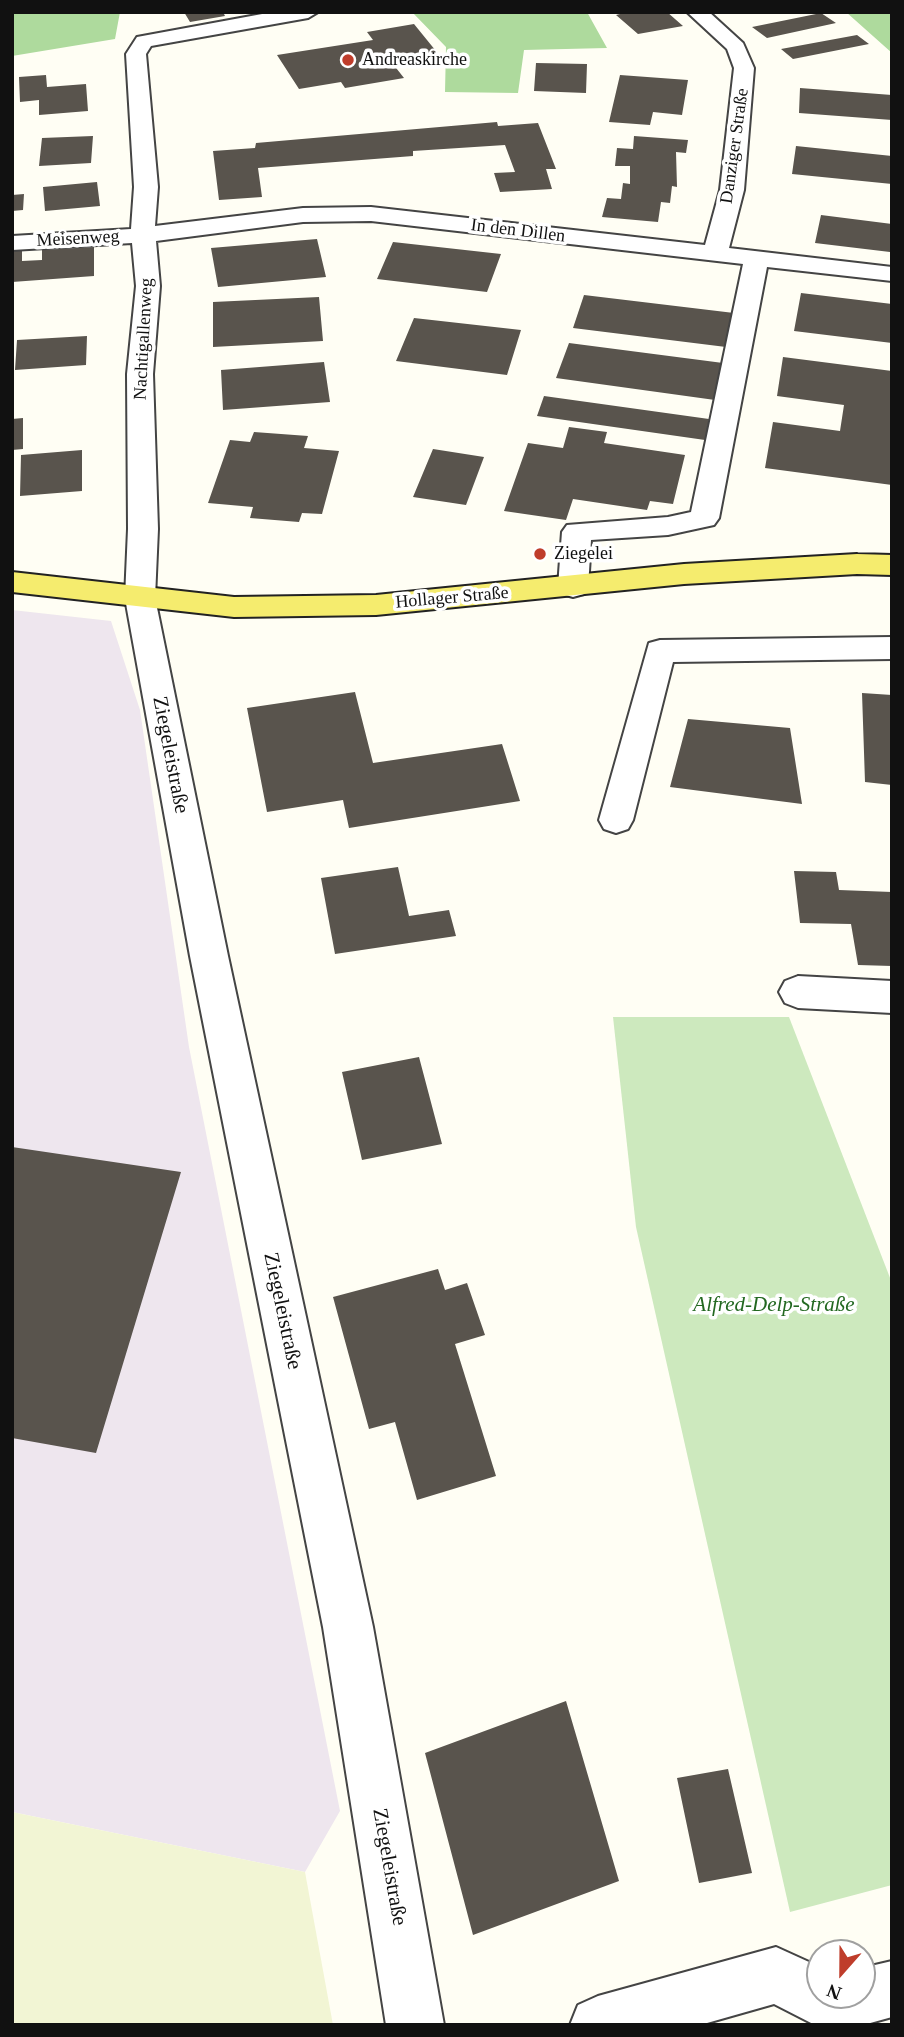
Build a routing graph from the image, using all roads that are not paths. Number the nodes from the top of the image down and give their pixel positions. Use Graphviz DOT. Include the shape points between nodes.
graph roads {
  1 [pos="308,12"];
  2 [pos="697,12"];
  3 [pos="144,235"];
  4 [pos="12,243"];
  5 [pos="715,255"];
  6 [pos="756,260"];
  7 [pos="892,274"];
  8 [pos="892,565"];
  9 [pos="12,582"];
  10 [pos="573,587"];
  11 [pos="140,598"];
  12 [pos="880,648"];
  13 [pos="616,820"];
  14 [pos="798,992"];
  15 [pos="892,997"];
  16 [pos="892,1989"];
  17 [pos="415,2025"];
  18 [pos="598,2025"];
  1 -- 3 [label="street, Nachtigallenweg" via="144,41 136,54 146,187"];
  2 -- 5 [label="street, Danziger Straße" via="736,47 744,68 732,190"];
  3 -- 4 [label="street, Meisenweg"];
  3 -- 5 [label="street, In den Dillen" via="303,215 371,214"];
  3 -- 11 [label="street, Nachtigallenweg" via="148,286 140,374"];
  5 -- 6 [label="street, In den Dillen"];
  6 -- 7 [label="street, In den Dillen"];
  6 -- 10 [label="street" via="704,518 668,526 578,532"];
  8 -- 10 [label="main road, Hollager Straße" via="684,574"];
  9 -- 11 [label="main road, Hollager Straße"];
  10 -- 11 [label="main road, Hollager Straße" via="363,605 234,607"];
  11 -- 17 [label="street, Ziegeleistraße" via="348,1627"];
  12 -- 13 [label="street" via="660,651"];
  14 -- 15 [label="street"];
  16 -- 18 [label="street" via="833,2004 776,1975"];
}
